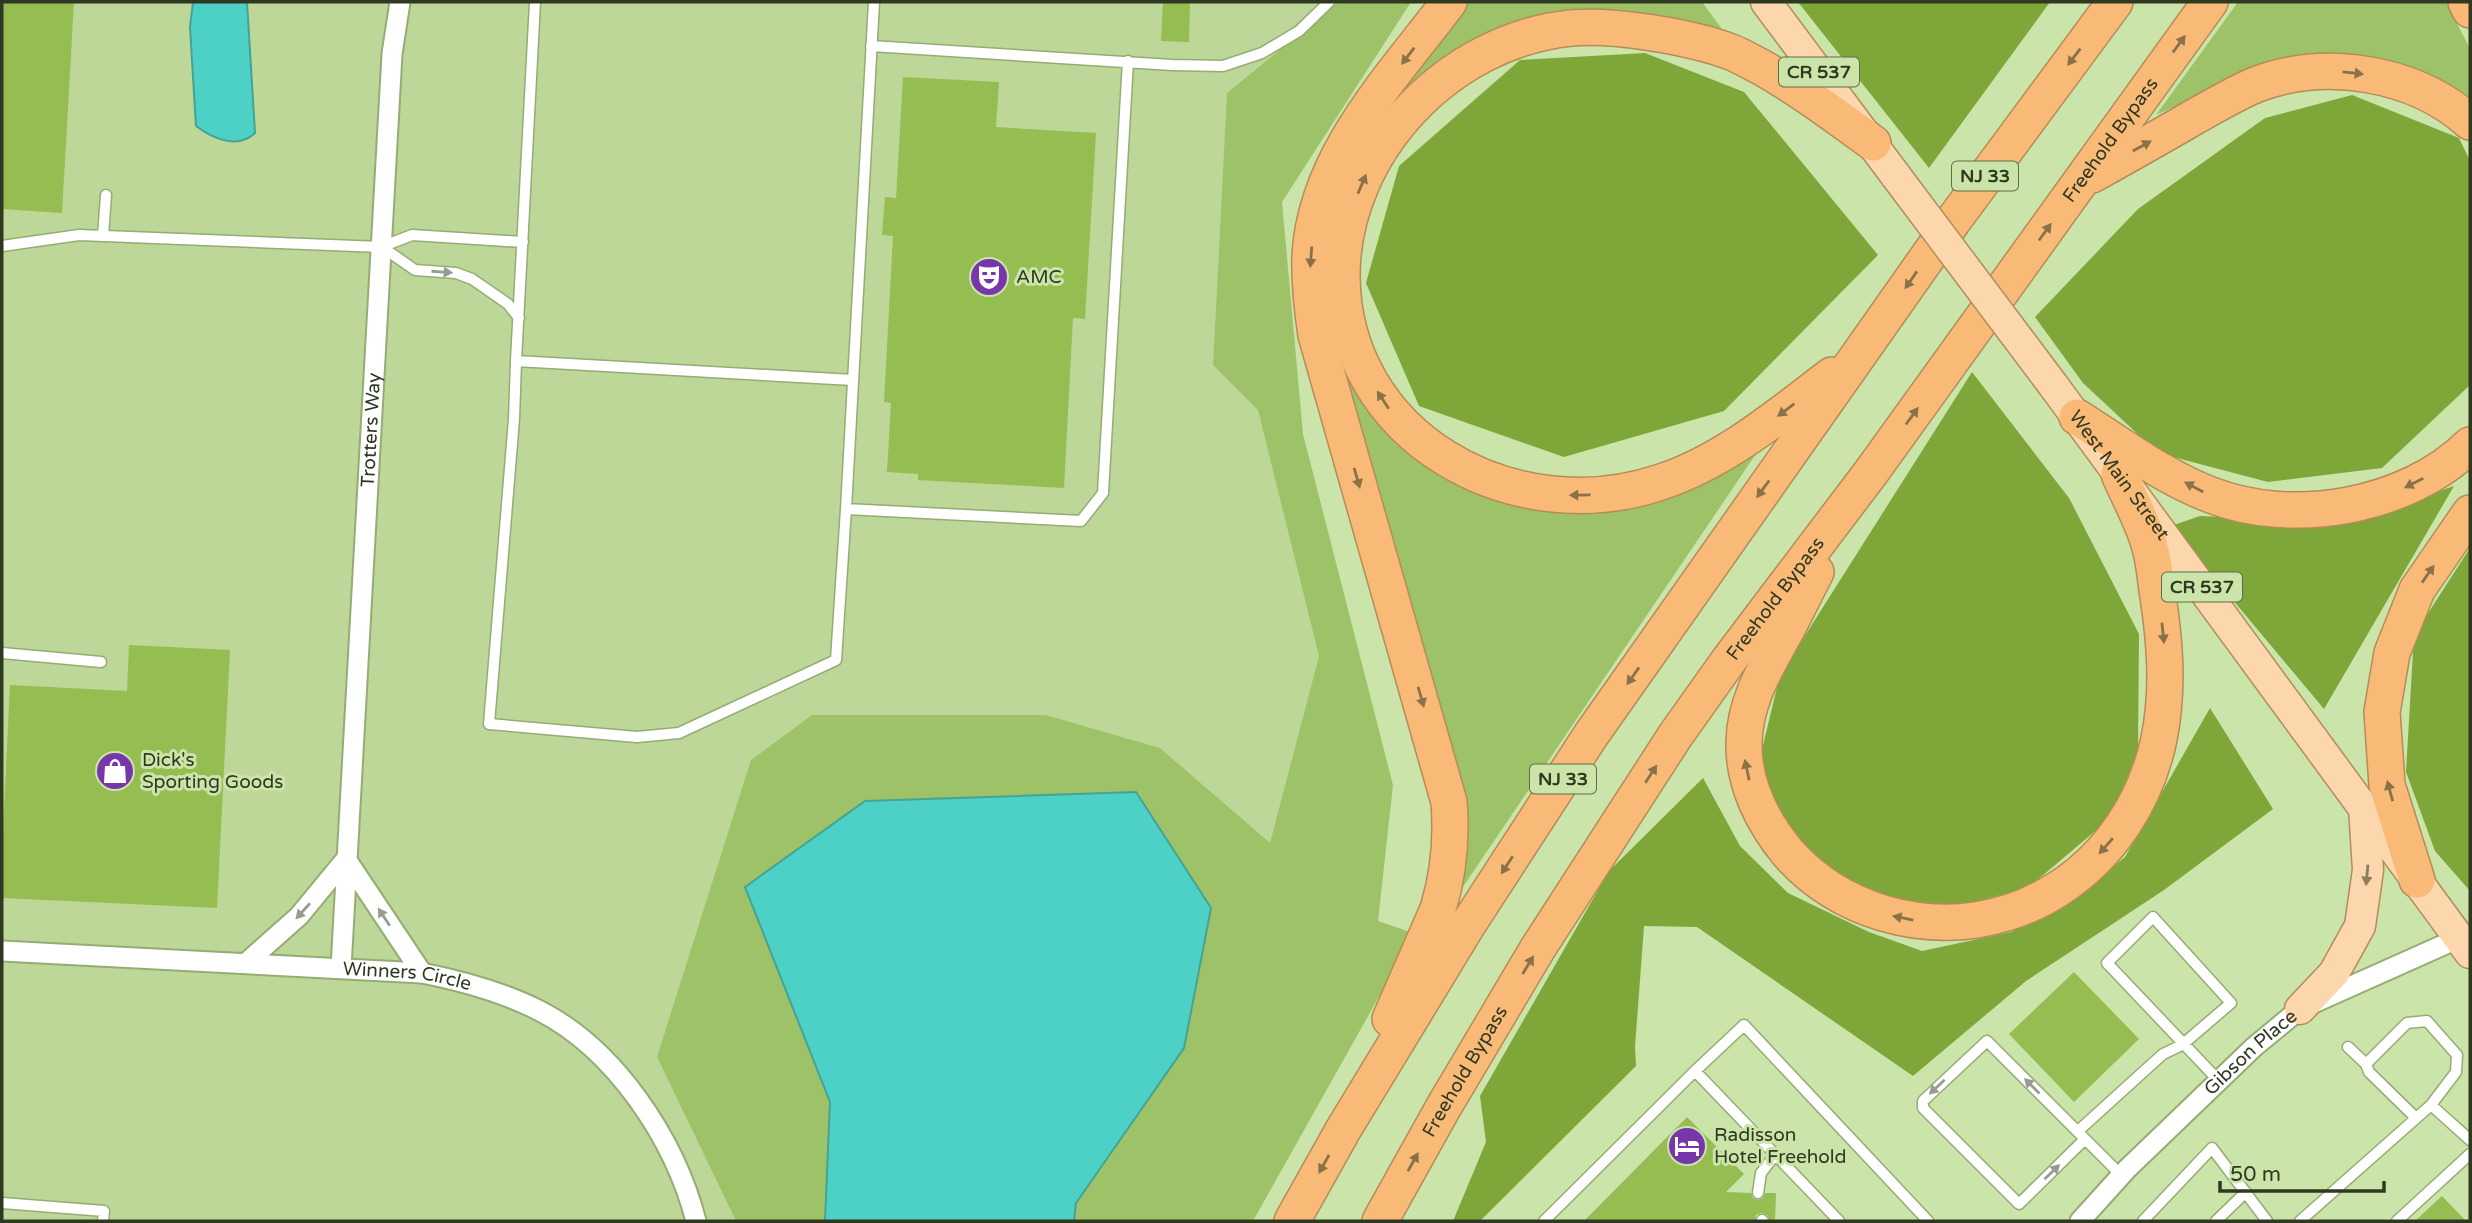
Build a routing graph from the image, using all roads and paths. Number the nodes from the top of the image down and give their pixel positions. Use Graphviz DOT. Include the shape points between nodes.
graph roads {
  1 [pos="400,2"];
  2 [pos="535,2"];
  3 [pos="874,2"];
  4 [pos="1329,2"];
  5 [pos="1449,2"];
  6 [pos="1766,2"];
  7 [pos="2115,2"];
  8 [pos="2210,2"];
  9 [pos="2466,2"];
  10 [pos="2470,10"];
  11 [pos="871,46"];
  12 [pos="1128,61"];
  13 [pos="2470,122"];
  14 [pos="1872,143"];
  15 [pos="2083,180"];
  16 [pos="106,195"];
  17 [pos="103,236"];
  18 [pos="523,242"];
  19 [pos="2,246"];
  20 [pos="381,247"];
  21 [pos="519,318"];
  22 [pos="1860,354"];
  23 [pos="516,361"];
  24 [pos="853,380"];
  25 [pos="2077,417"];
  26 [pos="2470,445"];
  27 [pos="2119,474"];
  28 [pos="1857,489"];
  29 [pos="846,509"];
  30 [pos="2470,513"];
  31 [pos="2,653"];
  32 [pos="101,662"];
  33 [pos="2364,807"];
  34 [pos="346,859"];
  35 [pos="2417,880"];
  36 [pos="2465,945"];
  37 [pos="2,951"];
  38 [pos="246,963"];
  39 [pos="341,968"];
  40 [pos="422,973"];
  41 [pos="2300,1009"];
  42 [pos="2182,1045"];
  43 [pos="2348,1047"];
  44 [pos="2367,1064"];
  45 [pos="1695,1071"];
  46 [pos="2219,1082"];
  47 [pos="2431,1105"];
  48 [pos="2416,1118"];
  49 [pos="1343,1130"];
  50 [pos="2081,1136"];
  51 [pos="2470,1140"];
  52 [pos="2470,1154"];
  53 [pos="1775,1155"];
  54 [pos="2122,1175"];
  55 [pos="2246,1192"];
  56 [pos="1758,1193"];
  57 [pos="2,1203"];
  58 [pos="103,1221"];
  59 [pos="696,1221"];
  60 [pos="1292,1221"];
  61 [pos="1380,1221"];
  62 [pos="1544,1221"];
  63 [pos="1839,1221"];
  64 [pos="1928,1221"];
  65 [pos="2080,1221"];
  66 [pos="2143,1221"];
  67 [pos="2216,1221"];
  68 [pos="2267,1221"];
  69 [pos="2300,1221"];
  70 [pos="2397,1221"];
  1 -- 20 [label="street, Trotters Way" via="392,54"];
  2 -- 18 [label="lane"];
  3 -- 11 [label="lane"];
  4 -- 12 [label="lane" via="1299,31 1262,53 1223,66"];
  5 -- 49 [label="highway, one-way" via="1347,141 1322,196 1310,253 1316,335 1444,776 1452,837 1438,909"];
  6 -- 14 [label="main road, West Main Street / CR 537"];
  7 -- 22 [label="highway, NJ 33, one-way"];
  15 -- 8 [label="highway, Freehold Bypass, one-way"];
  9 -- 10 [label="highway"];
  11 -- 12 [label="lane"];
  11 -- 24 [label="lane"];
  12 -- 29 [label="lane" via="1103,493 1081,522"];
  15 -- 13 [label="highway, one-way" via="2241,91 2307,73 2370,75 2400,83 2432,96"];
  22 -- 14 [label="highway, one-way" via="1765,426 1685,473 1606,494 1539,493 1504,485 1439,455 1390,411 1354,346 1345,308 1343,257 1361,186 1410,109 1469,62 1538,34 1573,28 1612,29 1670,35 1732,52 1790,84"];
  14 -- 25 [label="main road, West Main Street / CR 537, bridge"];
  28 -- 15 [label="highway, Freehold Bypass, one-way"];
  16 -- 17 [label="lane"];
  17 -- 19 [label="lane"];
  17 -- 20 [label="lane"];
  18 -- 20 [label="lane" via="412,235"];
  18 -- 21 [label="lane"];
  20 -- 21 [label="lane, one-way" via="415,270 472,279 508,304"];
  20 -- 34 [label="street, Trotters Way"];
  21 -- 23 [label="lane"];
  22 -- 49 [label="highway, NJ 33, one-way" via="1591,735"];
  23 -- 24 [label="lane"];
  23 -- 29 [label="lane" via="489,724 637,737 679,733 836,660"];
  24 -- 29 [label="lane"];
  26 -- 25 [label="highway, one-way" via="2405,488 2371,499 2337,507 2270,508 2209,495"];
  25 -- 27 [label="main road, West Main Street / CR 537"];
  27 -- 28 [label="highway, one-way" via="2150,547 2161,619 2166,691 2150,770 2111,841 2070,881 2016,911 1954,923 1900,918 1870,909 1814,878 1776,839 1747,774 1744,743 1752,696"];
  27 -- 33 [label="main road, West Main Street / CR 537"];
  61 -- 28 [label="highway, Freehold Bypass, one-way" via="1443,1108 1605,842 1729,660"];
  35 -- 30 [label="highway, one-way" via="2387,785 2382,712 2392,653 2417,590"];
  31 -- 32 [label="lane"];
  33 -- 35 [label="main road, West Main Street / CR 537"];
  33 -- 41 [label="main road, one-way" via="2368,870 2360,926 2334,973"];
  34 -- 38 [label="street, one-way" via="299,916"];
  34 -- 39 [label="street, Trotters Way"];
  40 -- 34 [label="street, one-way"];
  35 -- 36 [label="main road, West Main Street / CR 537"];
  36 -- 41 [label="street, Gibson Place"];
  37 -- 38 [label="street, Winners Circle"];
  38 -- 39 [label="street, Winners Circle"];
  39 -- 40 [label="street, Winners Circle"];
  40 -- 59 [label="street, Winners Circle" via="541,1011 596,1052 645,1108 666,1144"];
  41 -- 46 [label="street, Gibson Place"];
  42 -- 42 [label="lane" via="2107,963 2153,918 2231,1003"];
  42 -- 46 [label="lane"];
  42 -- 50 [label="lane" via="2163,1054"];
  43 -- 44 [label="lane"];
  44 -- 47 [label="lane" via="2407,1023 2427,1021 2457,1055 2456,1072"];
  44 -- 48 [label="lane" via="2369,1072"];
  45 -- 53 [label="lane"];
  45 -- 62 [label="lane"];
  45 -- 64 [label="lane" via="1744,1025"];
  46 -- 54 [label="street, Gibson Place"];
  47 -- 48 [label="lane"];
  47 -- 51 [label="lane"];
  48 -- 69 [label="lane"];
  49 -- 60 [label="highway, NJ 33, one-way"];
  50 -- 50 [label="lane, one-way" via="1987,1041 1922,1104 2019,1204"];
  50 -- 54 [label="lane"];
  52 -- 70 [label="lane"];
  53 -- 56 [label="lane" via="1761,1172"];
  53 -- 63 [label="lane"];
  54 -- 65 [label="street, Gibson Place"];
  55 -- 66 [label="lane" via="2212,1148"];
  55 -- 67 [label="lane"];
  55 -- 68 [label="lane"];
  57 -- 58 [label="lane" via="104,1211"];
}
